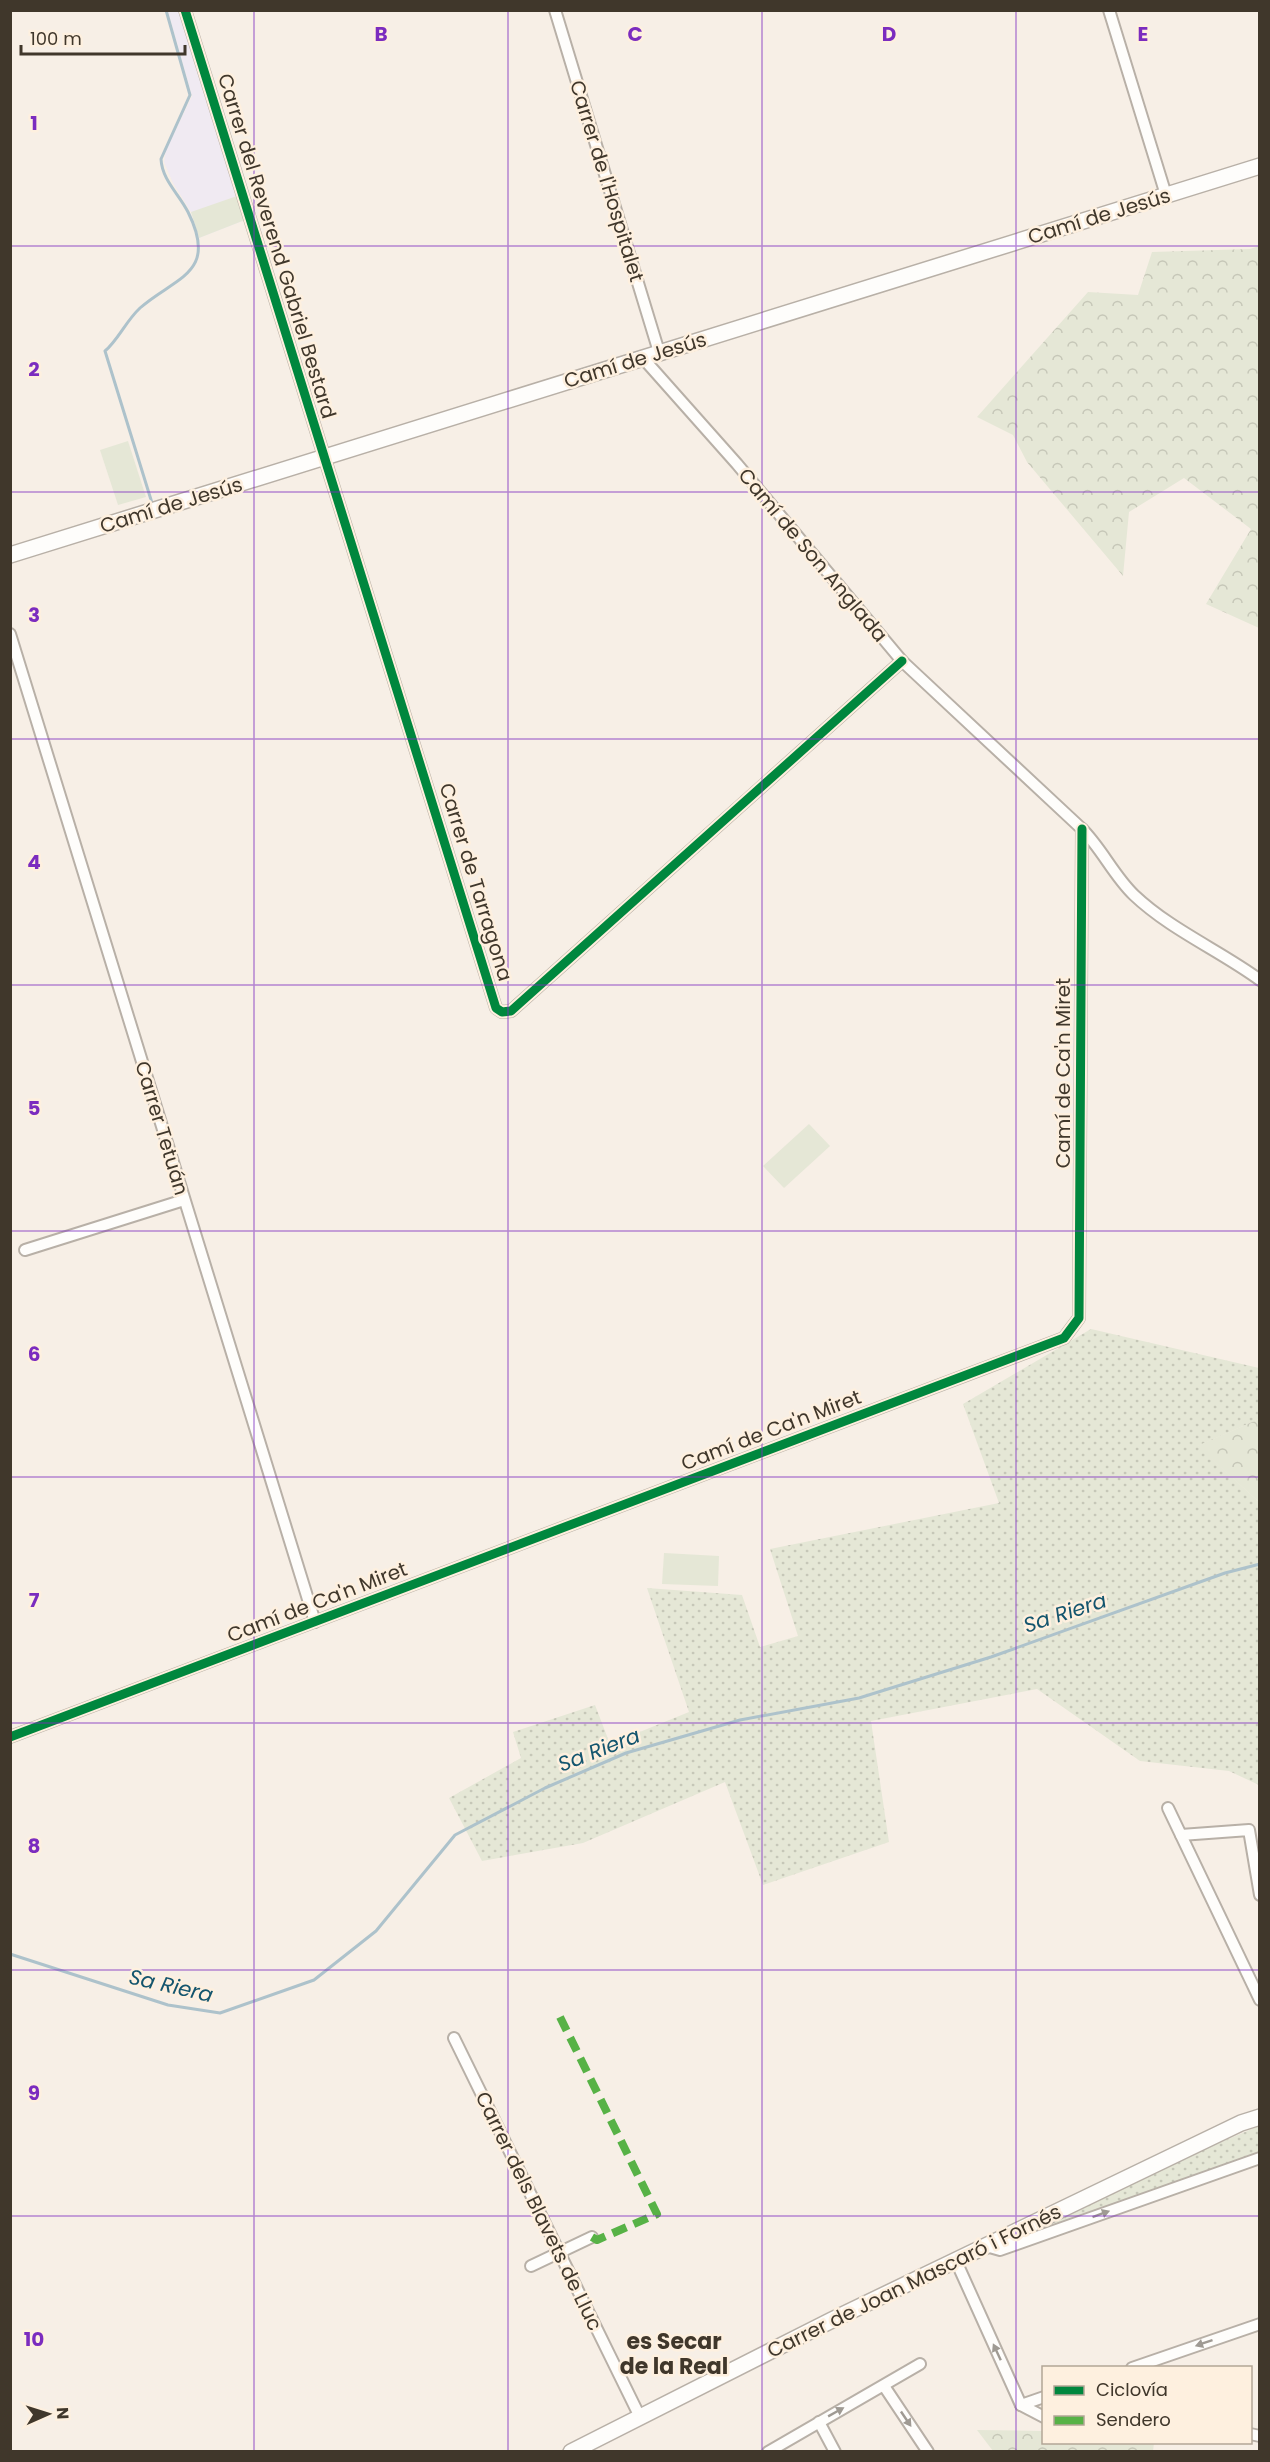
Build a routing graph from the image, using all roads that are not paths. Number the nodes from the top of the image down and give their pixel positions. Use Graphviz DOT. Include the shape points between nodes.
graph roads {
  1 [pos="185,10"];
  2 [pos="555,10"];
  3 [pos="1109,10"];
  4 [pos="1260,166"];
  5 [pos="1166,195"];
  6 [pos="658,352"];
  7 [pos="642,357"];
  8 [pos="324,458"];
  9 [pos="10,555"];
  10 [pos="10,634"];
  11 [pos="902,662"];
  12 [pos="1082,830"];
  13 [pos="1260,980"];
  14 [pos="184,1200"];
  15 [pos="25,1250"];
  16 [pos="315,1622"];
  17 [pos="10,1737"];
  18 [pos="1168,1808"];
  19 [pos="1180,1835"];
  20 [pos="1260,1895"];
  21 [pos="1260,2000"];
  22 [pos="454,2038"];
  23 [pos="1260,2116"];
  24 [pos="1260,2158"];
  25 [pos="592,2237"];
  26 [pos="986,2246"];
  27 [pos="560,2252"];
  28 [pos="956,2260"];
  29 [pos="531,2266"];
  30 [pos="1260,2324"];
  31 [pos="920,2364"];
  32 [pos="1135,2366"];
  33 [pos="884,2385"];
  34 [pos="1042,2398"];
  35 [pos="1021,2405"];
  36 [pos="1042,2416"];
  37 [pos="640,2417"];
  38 [pos="819,2422"];
  39 [pos="594,2447"];
  40 [pos="571,2451"];
  41 [pos="768,2451"];
  42 [pos="835,2451"];
  43 [pos="928,2451"];
  1 -- 8 [label="street, Carrer del Reverend Gabriel Bestard"];
  2 -- 6 [label="street, Carrer de l'Hospitalet"];
  3 -- 5 [label="street"];
  4 -- 5 [label="street, Camí de Jesús"];
  5 -- 6 [label="street, Camí de Jesús"];
  6 -- 7 [label="street, Camí de Jesús"];
  7 -- 8 [label="street, Camí de Jesús"];
  7 -- 11 [label="street, Camí de Son Anglada"];
  8 -- 9 [label="street, Camí de Jesús"];
  8 -- 11 [label="street, Carrer de Tarragona" via="496,1008 502,1012 511,1011"];
  10 -- 14 [label="street, Carrer Tetuán"];
  11 -- 12 [label="street, Camí de Son Anglada"];
  12 -- 13 [label="street, Camí de Son Anglada" via="1097,844 1131,893 1161,918"];
  12 -- 16 [label="street, Camí de Ca'n Miret" via="1079,1318 1064,1338"];
  14 -- 15 [label="street"];
  14 -- 16 [label="street, Carrer Tetuán"];
  16 -- 17 [label="street, Camí de Ca'n Miret"];
  18 -- 19 [label="street"];
  19 -- 20 [label="street" via="1249,1830"];
  19 -- 21 [label="street"];
  22 -- 27 [label="street, Carrer dels Blavets de Lluc"];
  23 -- 26 [label="street, Carrer de Joan Mascaró i Fornés"];
  26 -- 24 [label="street, one-way" via="1000,2250"];
  25 -- 27 [label="street"];
  26 -- 28 [label="street, Carrer de Joan Mascaró i Fornés"];
  27 -- 29 [label="street"];
  27 -- 37 [label="street, Carrer dels Blavets de Lluc"];
  35 -- 28 [label="street, one-way"];
  28 -- 37 [label="street, Carrer de Joan Mascaró i Fornés"];
  30 -- 32 [label="street, one-way"];
  31 -- 33 [label="street"];
  38 -- 33 [label="street, one-way"];
  33 -- 43 [label="street, one-way"];
  34 -- 35 [label="street"];
  35 -- 36 [label="street"];
  37 -- 39 [label="street, Carrer de Joan Mascaró i Fornés"];
  38 -- 41 [label="street"];
  38 -- 42 [label="street"];
  39 -- 40 [label="street, Carrer de Joan Mascaró i Fornés"];
}
